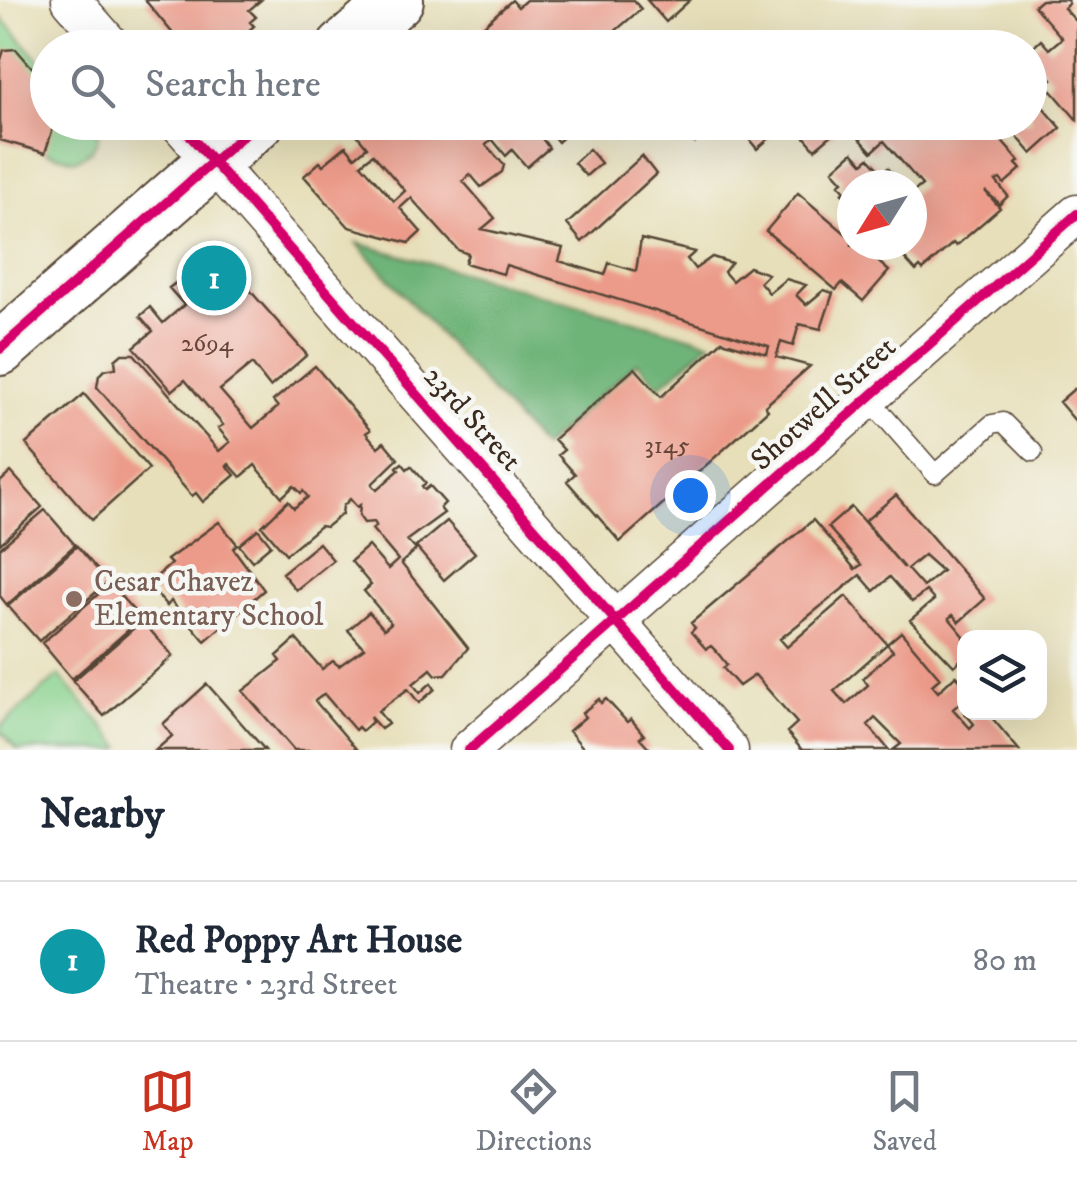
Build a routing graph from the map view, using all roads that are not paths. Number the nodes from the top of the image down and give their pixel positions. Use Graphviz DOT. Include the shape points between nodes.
graph roads {
  1 [pos="71,0"];
  2 [pos="397,0"];
  3 [pos="97,30"];
  4 [pos="363,30"];
  5 [pos="194,140"];
  6 [pos="238,140"];
  7 [pos="213,162"];
  8 [pos="1077,214"];
  9 [pos="0,349"];
  10 [pos="868,398"];
  11 [pos="1033,452"];
  12 [pos="616,621"];
  13 [pos="469,750"];
  14 [pos="729,750"];
  1 -- 3 [label="street"];
  2 -- 4 [label="street"];
  5 -- 7 [label="street, 23rd Street"];
  6 -- 7 [label="street"];
  7 -- 9 [label="street"];
  7 -- 12 [label="street, 23rd Street"];
  8 -- 10 [label="street, Shotwell Street"];
  10 -- 11 [label="lane" via="935,474 992,424 1003,422"];
  10 -- 12 [label="street, Shotwell Street"];
  12 -- 13 [label="street, Shotwell Street"];
  12 -- 14 [label="street, 23rd Street"];
}
